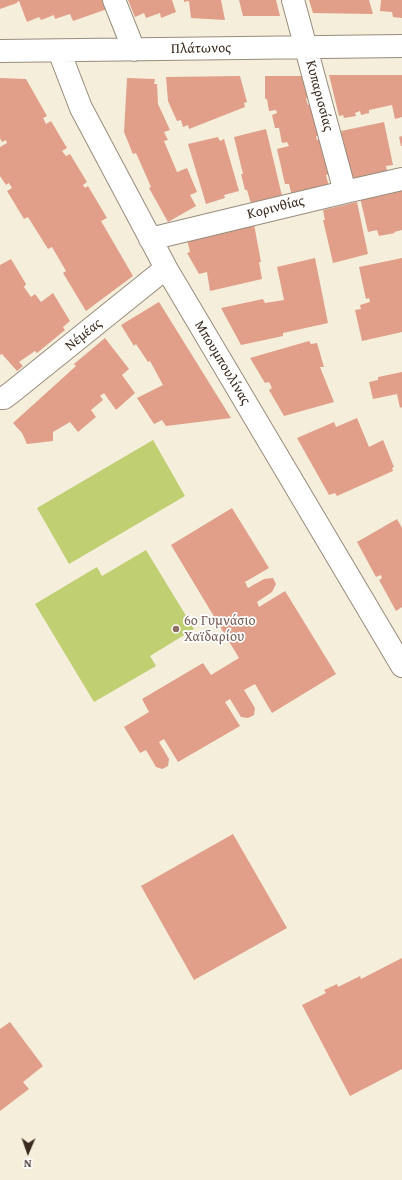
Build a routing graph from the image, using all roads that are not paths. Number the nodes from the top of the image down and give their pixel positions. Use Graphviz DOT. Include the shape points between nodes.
graph roads {
  1 [pos="114,0"];
  2 [pos="294,0"];
  3 [pos="402,46"];
  4 [pos="306,48"];
  5 [pos="134,50"];
  6 [pos="0,51"];
  7 [pos="59,51"];
  8 [pos="402,179"];
  9 [pos="344,192"];
  10 [pos="150,239"];
  11 [pos="166,268"];
  12 [pos="0,398"];
  13 [pos="402,666"];
  1 -- 5 [label="street"];
  2 -- 4 [label="street, Κυπαρισσίας"];
  3 -- 4 [label="street, Πλάτωνος"];
  4 -- 5 [label="street, Πλάτωνος"];
  4 -- 9 [label="street, Κυπαρισσίας"];
  5 -- 7 [label="street, Πλάτωνος"];
  6 -- 7 [label="street, Πλάτωνος"];
  7 -- 10 [label="street, Μπουμπουλίνας" via="81,108"];
  8 -- 9 [label="street, Κορινθίας"];
  9 -- 10 [label="street, Κορινθίας"];
  10 -- 11 [label="street, Μπουμπουλίνας"];
  11 -- 12 [label="street, Νέμέας" via="12,392"];
  11 -- 13 [label="street, Μπουμπουλίνας"];
}
